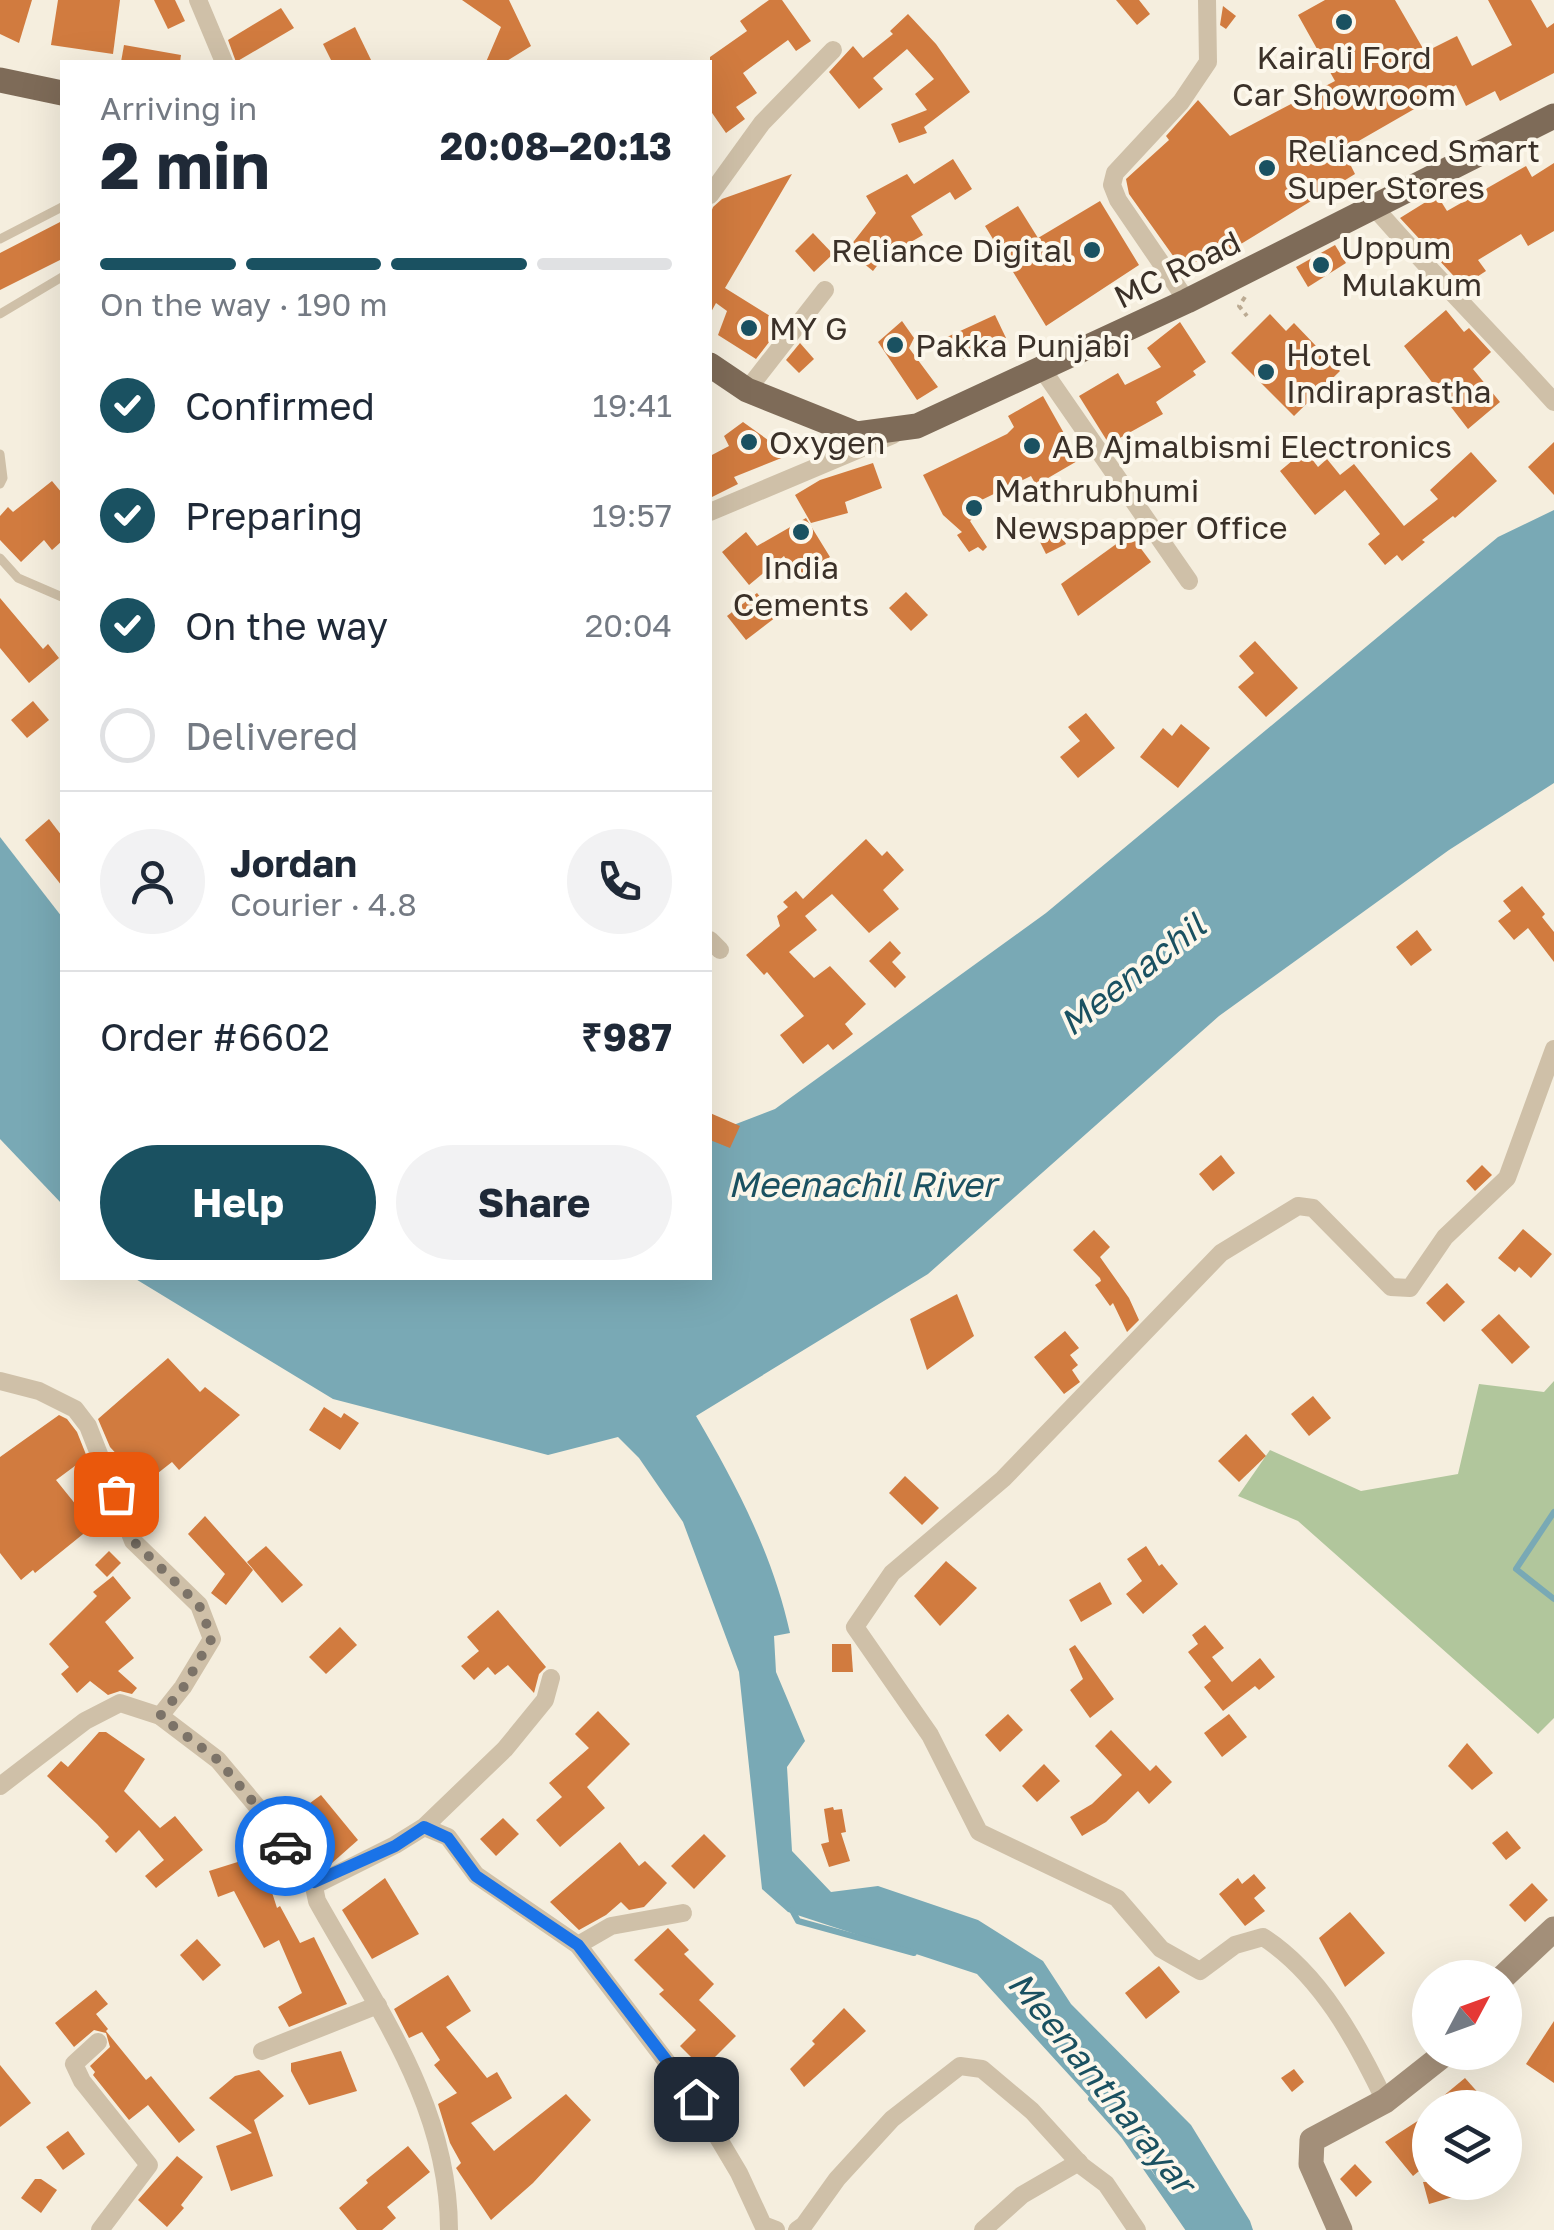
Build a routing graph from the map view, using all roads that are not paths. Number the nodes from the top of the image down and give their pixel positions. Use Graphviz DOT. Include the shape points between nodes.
graph roads {
  1 [pos="198,0"];
  2 [pos="1207,0"];
  3 [pos="833,50"];
  4 [pos="223,60"];
  5 [pos="0,80"];
  6 [pos="60,93"];
  7 [pos="1552,121"];
  8 [pos="712,191"];
  9 [pos="60,208"];
  10 [pos="1376,208"];
  11 [pos="0,240"];
  12 [pos="60,279"];
  13 [pos="825,290"];
  14 [pos="1188,301"];
  15 [pos="0,314"];
  16 [pos="712,365"];
  17 [pos="1042,368"];
  18 [pos="746,390"];
  19 [pos="1554,402"];
  20 [pos="917,426"];
  21 [pos="0,454"];
  22 [pos="0,484"];
  23 [pos="712,511"];
  24 [pos="0,558"];
  25 [pos="1188,580"];
  26 [pos="60,596"];
  27 [pos="1554,1048"];
  28 [pos="0,1381"];
  29 [pos="551,1678"];
  30 [pos="160,1716"];
  31 [pos="0,1786"];
  32 [pos="424,1827"];
  33 [pos="314,1882"];
  34 [pos="682,1913"];
  35 [pos="1554,1929"];
  36 [pos="578,1945"];
  37 [pos="1521,1960"];
  38 [pos="378,2005"];
  39 [pos="98,2042"];
  40 [pos="262,2052"];
  41 [pos="1424,2070"];
  42 [pos="1385,2101"];
  43 [pos="1079,2162"];
  44 [pos="100,2230"];
  45 [pos="449,2230"];
  46 [pos="776,2230"];
  47 [pos="797,2230"];
  48 [pos="982,2230"];
  49 [pos="1137,2230"];
  50 [pos="1340,2230"];
  1 -- 4 [label="street"];
  2 -- 14 [label="street" via="1208,62 1115,173 1112,185"];
  3 -- 8 [label="street" via="762,123"];
  5 -- 6 [label="main road"];
  7 -- 10 [label="main road, MC Road"];
  9 -- 11 [label="lane"];
  10 -- 14 [label="main road, MC Road"];
  10 -- 19 [label="street"];
  12 -- 15 [label="lane"];
  13 -- 18 [label="street"];
  14 -- 17 [label="main road, MC Road"];
  16 -- 18 [label="main road, MC Road"];
  17 -- 20 [label="main road, MC Road"];
  17 -- 25 [label="street"];
  18 -- 20 [label="main road, MC Road" via="857,434"];
  20 -- 23 [label="street"];
  21 -- 22 [label="lane"];
  24 -- 26 [label="lane" via="18,578"];
  27 -- 42 [label="street" via="1507,1178 1445,1237 1410,1288 1390,1287 1313,1208 1298,1206 1221,1253 1002,1479 892,1573 855,1627 930,1734 979,1832 1117,1898 1161,1949 1200,1971 1236,1945 1263,1937 1293,1956 1335,2011"];
  28 -- 30 [label="street" via="75,1409 88,1426 133,1541 199,1605 212,1638"];
  29 -- 32 [label="street" via="545,1700 515,1737"];
  30 -- 31 [label="street" via="120,1703 85,1721"];
  30 -- 33 [label="street" via="218,1760"];
  32 -- 33 [label="street"];
  32 -- 36 [label="street" via="448,1838 476,1876"];
  33 -- 38 [label="street" via="318,1901"];
  34 -- 36 [label="street" via="611,1926"];
  35 -- 37 [label="main road"];
  36 -- 46 [label="street" via="696,2099 763,2225"];
  38 -- 40 [label="street"];
  38 -- 45 [label="street" via="417,2077 449,2193"];
  39 -- 44 [label="street" via="74,2064 149,2164"];
  41 -- 42 [label="main road"];
  42 -- 50 [label="main road" via="1312,2140 1311,2164"];
  43 -- 47 [label="street" via="1000,2082 982,2069 960,2066 892,2120"];
  43 -- 48 [label="street" via="1022,2195"];
  43 -- 49 [label="street" via="1106,2184"];
}
